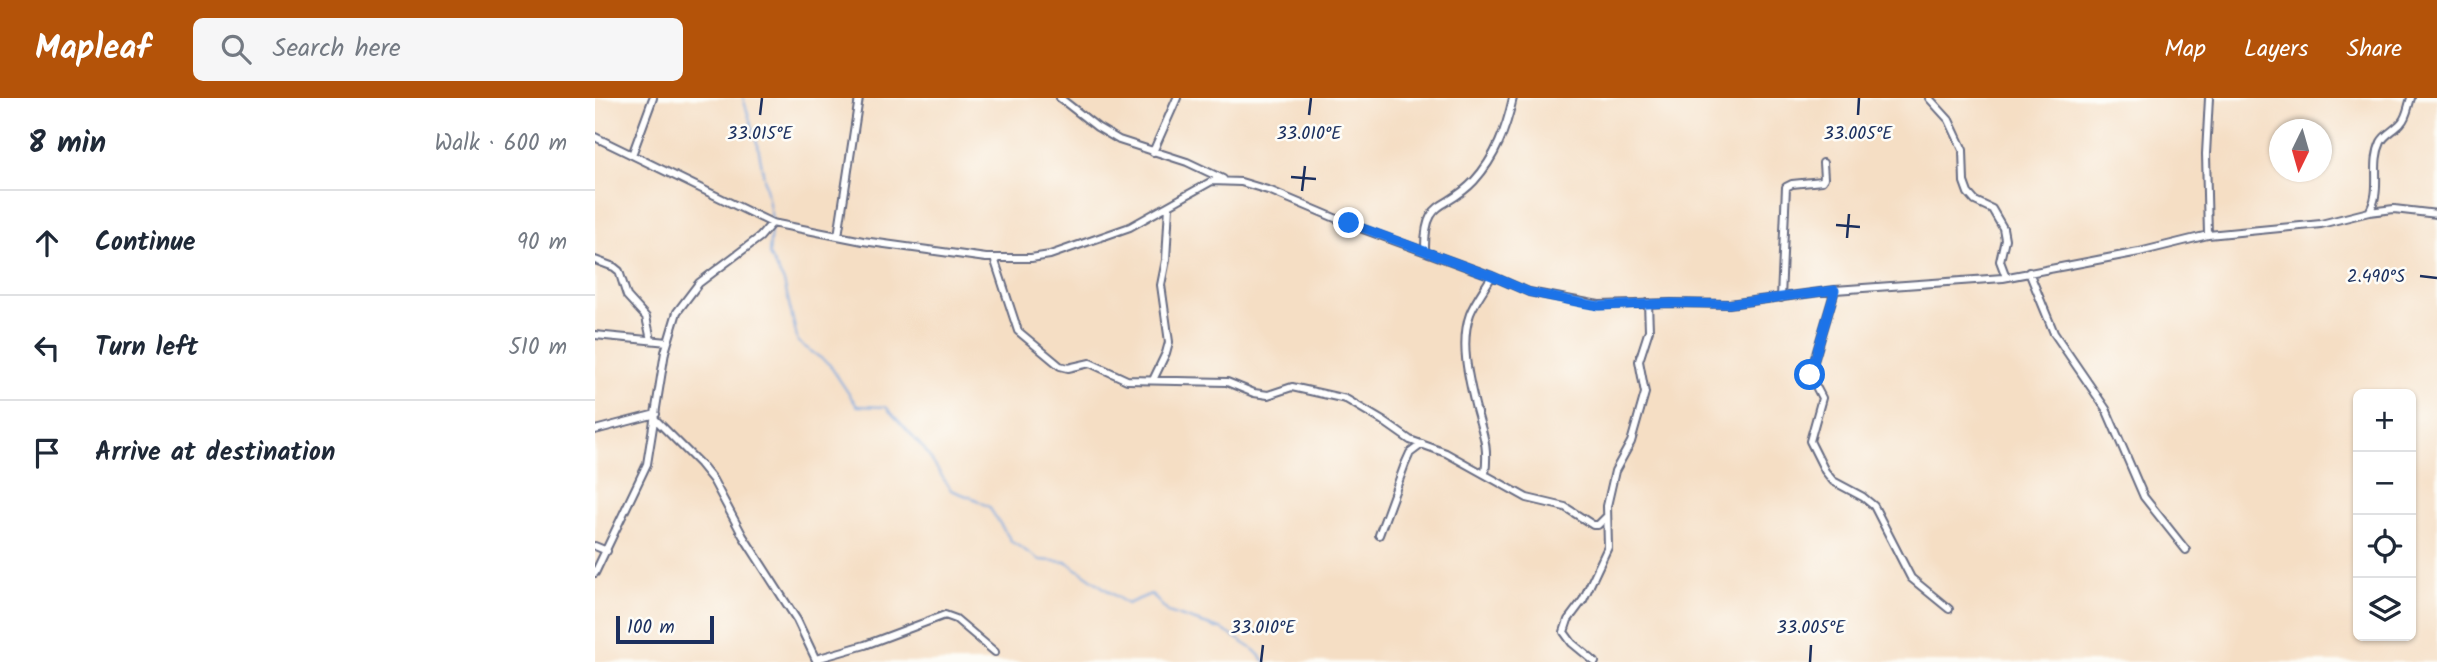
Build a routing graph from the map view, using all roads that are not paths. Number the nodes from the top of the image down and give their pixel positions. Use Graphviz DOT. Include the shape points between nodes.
graph roads {
  1 [pos="653,98"];
  2 [pos="859,98"];
  3 [pos="1060,98"];
  4 [pos="1177,98"];
  5 [pos="1513,98"];
  6 [pos="1929,98"];
  7 [pos="2209,98"];
  8 [pos="2411,98"];
  9 [pos="595,137"];
  10 [pos="1153,152"];
  11 [pos="632,155"];
  12 [pos="1823,163"];
  13 [pos="1224,180"];
  14 [pos="1169,206"];
  15 [pos="2369,212"];
  16 [pos="2437,214"];
  17 [pos="772,223"];
  18 [pos="2209,235"];
  19 [pos="838,236"];
  20 [pos="1426,251"];
  21 [pos="994,258"];
  22 [pos="595,260"];
  23 [pos="2029,272"];
  24 [pos="1492,276"];
  25 [pos="2006,277"];
  26 [pos="1835,290"];
  27 [pos="1781,298"];
  28 [pos="1648,303"];
  29 [pos="595,335"];
  30 [pos="651,340"];
  31 [pos="668,342"];
  32 [pos="1153,380"];
  33 [pos="656,417"];
  34 [pos="595,430"];
  35 [pos="1422,444"];
  36 [pos="1485,474"];
  37 [pos="1607,517"];
  38 [pos="1379,535"];
  39 [pos="595,546"];
  40 [pos="2186,550"];
  41 [pos="607,551"];
  42 [pos="595,573"];
  43 [pos="1949,609"];
  44 [pos="995,652"];
  45 [pos="816,660"];
  46 [pos="1595,662"];
  1 -- 11 [label="street"];
  2 -- 19 [label="street"];
  3 -- 10 [label="street" via="1119,140"];
  4 -- 10 [label="street"];
  5 -- 20 [label="street" via="1505,132 1490,160 1472,183 1434,210 1427,221"];
  6 -- 25 [label="street" via="1949,120 1963,149 1968,193 1992,209 2003,228 2000,261"];
  7 -- 18 [label="street"];
  8 -- 15 [label="street" via="2403,122 2380,145 2377,193"];
  9 -- 11 [label="street"];
  10 -- 13 [label="street"];
  11 -- 17 [label="street"];
  12 -- 27 [label="street" via="1822,181 1786,187"];
  13 -- 14 [label="street" via="1202,186"];
  13 -- 20 [label="street" via="1271,191"];
  14 -- 21 [label="street" via="1122,230 1050,255"];
  14 -- 32 [label="street" via="1161,285 1169,342"];
  15 -- 16 [label="street" via="2403,209"];
  15 -- 18 [label="street" via="2321,224"];
  17 -- 19 [label="street"];
  17 -- 31 [label="street" via="699,283 677,312"];
  18 -- 23 [label="street"];
  19 -- 21 [label="street"];
  20 -- 24 [label="street"];
  21 -- 32 [label="street" via="1018,331 1051,362 1068,368 1090,363 1123,379"];
  22 -- 30 [label="street" via="619,271 627,296 646,317"];
  23 -- 25 [label="street"];
  23 -- 40 [label="street" via="2054,332 2103,402 2144,497"];
  24 -- 28 [label="street" via="1536,294 1599,306"];
  24 -- 36 [label="street" via="1472,310 1465,335 1488,454"];
  25 -- 26 [label="street"];
  26 -- 27 [label="street"];
  26 -- 43 [label="street" via="1810,375 1822,398 1811,447 1833,481 1874,506 1911,578"];
  27 -- 28 [label="street" via="1729,304"];
  28 -- 37 [label="street" via="1649,330 1639,361 1646,393 1630,446 1615,471"];
  29 -- 30 [label="street"];
  30 -- 31 [label="street"];
  31 -- 33 [label="street"];
  32 -- 35 [label="street" via="1227,382 1268,395 1294,387 1335,396"];
  33 -- 34 [label="street"];
  33 -- 41 [label="street" via="647,464"];
  33 -- 45 [label="street" via="713,480"];
  35 -- 36 [label="street"];
  35 -- 38 [label="street" via="1405,464"];
  36 -- 37 [label="street" via="1527,498 1565,507 1593,524"];
  37 -- 46 [label="street" via="1606,553 1564,632"];
  39 -- 41 [label="street"];
  41 -- 42 [label="street"];
  44 -- 45 [label="street" via="945,615"];
}
